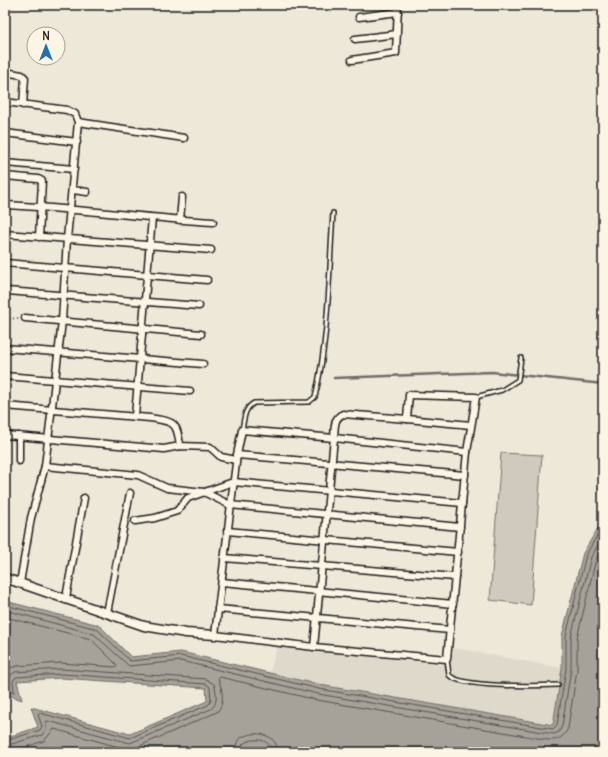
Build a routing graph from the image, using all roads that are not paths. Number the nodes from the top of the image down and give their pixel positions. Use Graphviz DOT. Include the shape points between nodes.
graph roads {
  1 [pos="398,5"];
  2 [pos="398,12"];
  3 [pos="359,17"];
  4 [pos="397,34"];
  5 [pos="355,39"];
  6 [pos="352,60"];
  7 [pos="5,72"];
  8 [pos="5,102"];
  9 [pos="23,105"];
  10 [pos="78,122"];
  11 [pos="5,133"];
  12 [pos="184,138"];
  13 [pos="77,142"];
  14 [pos="5,163"];
  15 [pos="16,165"];
  16 [pos="74,169"];
  17 [pos="5,176"];
  18 [pos="16,177"];
  19 [pos="73,190"];
  20 [pos="87,192"];
  21 [pos="182,197"];
  22 [pos="5,205"];
  23 [pos="40,207"];
  24 [pos="70,209"];
  25 [pos="333,212"];
  26 [pos="152,218"];
  27 [pos="180,220"];
  28 [pos="213,222"];
  29 [pos="5,234"];
  30 [pos="39,237"];
  31 [pos="67,239"];
  32 [pos="150,246"];
  33 [pos="211,250"];
  34 [pos="5,263"];
  35 [pos="65,267"];
  36 [pos="147,274"];
  37 [pos="207,280"];
  38 [pos="7,291"];
  39 [pos="63,295"];
  40 [pos="145,301"];
  41 [pos="199,306"];
  42 [pos="25,318"];
  43 [pos="62,321"];
  44 [pos="142,330"];
  45 [pos="200,334"];
  46 [pos="5,348"];
  47 [pos="59,352"];
  48 [pos="521,358"];
  49 [pos="140,359"];
  50 [pos="203,364"];
  51 [pos="5,376"];
  52 [pos="56,380"];
  53 [pos="137,387"];
  54 [pos="190,391"];
  55 [pos="476,397"];
  56 [pos="5,406"];
  57 [pos="52,409"];
  58 [pos="135,416"];
  59 [pos="407,419"];
  60 [pos="471,425"];
  61 [pos="242,430"];
  62 [pos="5,435"];
  63 [pos="19,436"];
  64 [pos="334,438"];
  65 [pos="48,439"];
  66 [pos="180,446"];
  67 [pos="467,452"];
  68 [pos="236,458"];
  69 [pos="19,461"];
  70 [pos="332,464"];
  71 [pos="45,466"];
  72 [pos="465,475"];
  73 [pos="233,482"];
  74 [pos="329,490"];
  75 [pos="204,492"];
  76 [pos="130,493"];
  77 [pos="84,498"];
  78 [pos="462,503"];
  79 [pos="230,505"];
  80 [pos="327,514"];
  81 [pos="135,521"];
  82 [pos="460,527"];
  83 [pos="228,531"];
  84 [pos="324,540"];
  85 [pos="458,552"];
  86 [pos="224,558"];
  87 [pos="322,566"];
  88 [pos="455,577"];
  89 [pos="5,578"];
  90 [pos="20,582"];
  91 [pos="222,582"];
  92 [pos="320,592"];
  93 [pos="66,598"];
  94 [pos="453,604"];
  95 [pos="218,609"];
  96 [pos="107,612"];
  97 [pos="317,617"];
  98 [pos="450,630"];
  99 [pos="215,635"];
  100 [pos="314,647"];
  101 [pos="447,659"];
  102 [pos="558,686"];
  1 -- 2 [label="street"];
  2 -- 3 [label="street"];
  2 -- 4 [label="street"];
  4 -- 5 [label="street"];
  4 -- 6 [label="street" via="395,55"];
  7 -- 9 [label="street" via="22,75 25,78"];
  8 -- 9 [label="street"];
  9 -- 10 [label="street" via="67,110 75,114"];
  10 -- 12 [label="street"];
  10 -- 13 [label="street"];
  11 -- 13 [label="street"];
  13 -- 16 [label="street"];
  14 -- 15 [label="street"];
  15 -- 16 [label="street"];
  15 -- 18 [label="street"];
  16 -- 19 [label="street"];
  17 -- 18 [label="street"];
  18 -- 23 [label="street" via="38,178 42,181"];
  19 -- 20 [label="street"];
  19 -- 24 [label="street"];
  21 -- 27 [label="street"];
  22 -- 23 [label="street"];
  23 -- 24 [label="street"];
  23 -- 30 [label="street"];
  24 -- 26 [label="street"];
  24 -- 31 [label="street"];
  25 -- 61 [label="lane" via="327,301 315,398 309,402 254,403 246,412"];
  26 -- 27 [label="street"];
  26 -- 32 [label="street"];
  27 -- 28 [label="street"];
  29 -- 30 [label="street"];
  30 -- 31 [label="street"];
  31 -- 32 [label="street"];
  31 -- 35 [label="street"];
  32 -- 33 [label="street"];
  32 -- 36 [label="street"];
  34 -- 35 [label="street"];
  35 -- 36 [label="street"];
  35 -- 39 [label="street"];
  36 -- 37 [label="street"];
  36 -- 40 [label="street"];
  38 -- 39 [label="street"];
  39 -- 40 [label="street"];
  39 -- 43 [label="street"];
  40 -- 41 [label="street"];
  40 -- 44 [label="street"];
  42 -- 43 [label="street"];
  43 -- 44 [label="street"];
  43 -- 47 [label="street"];
  44 -- 45 [label="street"];
  44 -- 49 [label="street"];
  46 -- 47 [label="street"];
  47 -- 49 [label="street"];
  47 -- 52 [label="street"];
  48 -- 55 [label="lane" via="518,380 502,390"];
  49 -- 50 [label="street"];
  49 -- 53 [label="street"];
  51 -- 52 [label="street"];
  52 -- 53 [label="street"];
  52 -- 57 [label="street"];
  53 -- 54 [label="street"];
  53 -- 58 [label="street"];
  55 -- 59 [label="street" via="409,395"];
  55 -- 60 [label="street"];
  56 -- 57 [label="street"];
  57 -- 58 [label="street"];
  57 -- 65 [label="street"];
  58 -- 66 [label="street" via="173,423 178,429"];
  59 -- 60 [label="street"];
  59 -- 64 [label="street" via="343,414 335,421"];
  60 -- 67 [label="street"];
  61 -- 64 [label="street"];
  61 -- 68 [label="street"];
  62 -- 63 [label="street"];
  63 -- 65 [label="street"];
  63 -- 69 [label="street"];
  64 -- 67 [label="street"];
  64 -- 70 [label="street"];
  65 -- 66 [label="street" via="164,449"];
  65 -- 71 [label="street"];
  66 -- 68 [label="street" via="210,447 221,457"];
  67 -- 72 [label="street"];
  68 -- 70 [label="street"];
  68 -- 73 [label="street"];
  70 -- 72 [label="street"];
  70 -- 74 [label="street"];
  71 -- 75 [label="street" via="138,475 167,488"];
  71 -- 90 [label="street" via="31,518"];
  72 -- 78 [label="street"];
  73 -- 74 [label="street"];
  73 -- 75 [label="street"];
  73 -- 79 [label="street"];
  74 -- 78 [label="street"];
  74 -- 80 [label="street"];
  75 -- 79 [label="street"];
  75 -- 81 [label="street" via="188,498 176,511"];
  76 -- 96 [label="street"];
  77 -- 93 [label="street"];
  78 -- 82 [label="street"];
  79 -- 80 [label="street"];
  79 -- 83 [label="street"];
  80 -- 82 [label="street"];
  80 -- 84 [label="street"];
  82 -- 85 [label="street"];
  83 -- 84 [label="street"];
  83 -- 86 [label="street"];
  84 -- 85 [label="street"];
  84 -- 87 [label="street"];
  85 -- 88 [label="street"];
  86 -- 87 [label="street"];
  86 -- 91 [label="street"];
  87 -- 88 [label="street"];
  87 -- 92 [label="street"];
  88 -- 94 [label="street"];
  89 -- 90 [label="street"];
  90 -- 93 [label="street"];
  91 -- 92 [label="street"];
  91 -- 95 [label="street"];
  92 -- 94 [label="street"];
  92 -- 97 [label="street"];
  93 -- 96 [label="street"];
  94 -- 98 [label="street"];
  95 -- 97 [label="street"];
  95 -- 99 [label="street"];
  96 -- 99 [label="street" via="144,626"];
  97 -- 98 [label="street"];
  97 -- 100 [label="street"];
  98 -- 101 [label="street"];
  99 -- 100 [label="street"];
  100 -- 101 [label="street"];
  101 -- 102 [label="lane" via="449,675 457,681 512,686"];
}
